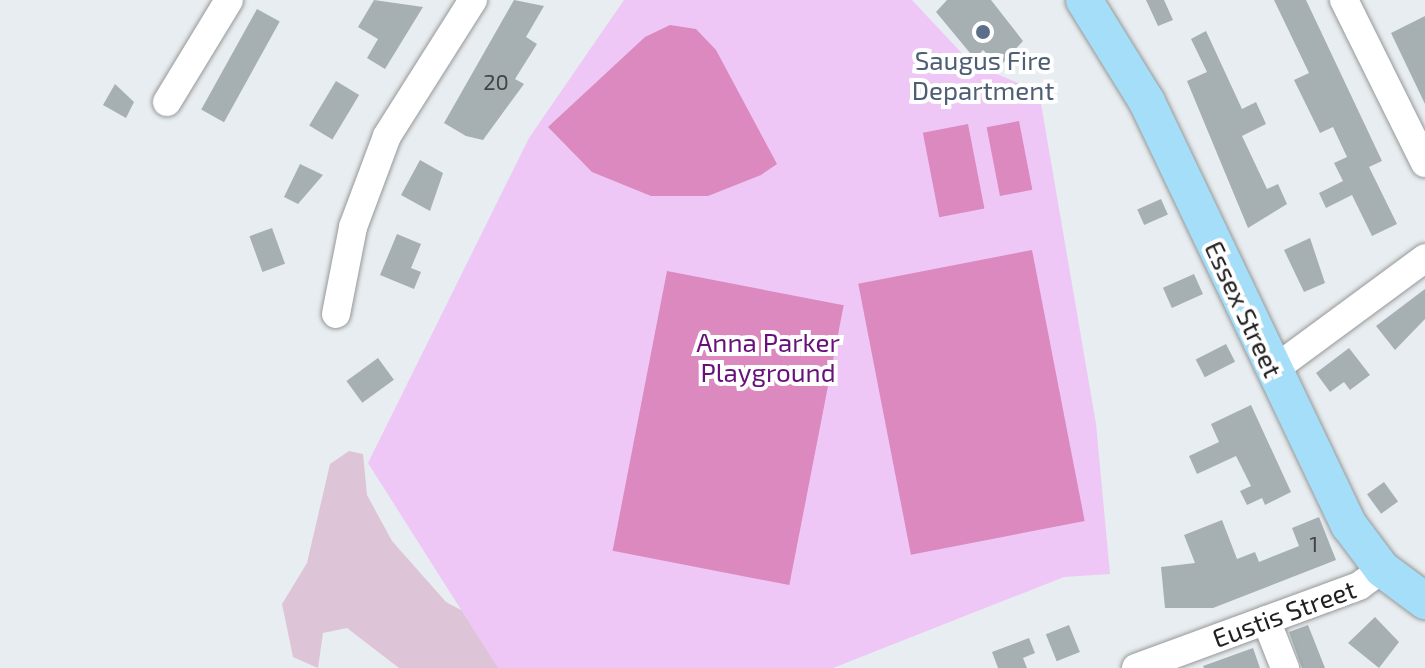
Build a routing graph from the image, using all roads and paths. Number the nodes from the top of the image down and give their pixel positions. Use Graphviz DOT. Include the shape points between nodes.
graph roads {
  1 [pos="229,0"];
  2 [pos="473,0"];
  3 [pos="1084,0"];
  4 [pos="1344,0"];
  5 [pos="167,102"];
  6 [pos="1425,163"];
  7 [pos="1425,258"];
  8 [pos="336,314"];
  9 [pos="1272,371"];
  10 [pos="1382,569"];
  11 [pos="1425,601"];
  12 [pos="1266,620"];
  13 [pos="1136,668"];
  14 [pos="1285,668"];
  1 -- 5 [label="street"];
  2 -- 8 [label="street" via="387,136 353,227"];
  3 -- 9 [label="main road, Essex Street" via="1147,102"];
  4 -- 6 [label="street"];
  7 -- 9 [label="street"];
  9 -- 10 [label="main road, Essex Street" via="1342,513"];
  10 -- 11 [label="main road, Essex Street"];
  10 -- 12 [label="street, Eustis Street" via="1359,586"];
  12 -- 13 [label="street, Eustis Street"];
  12 -- 14 [label="street"];
}
